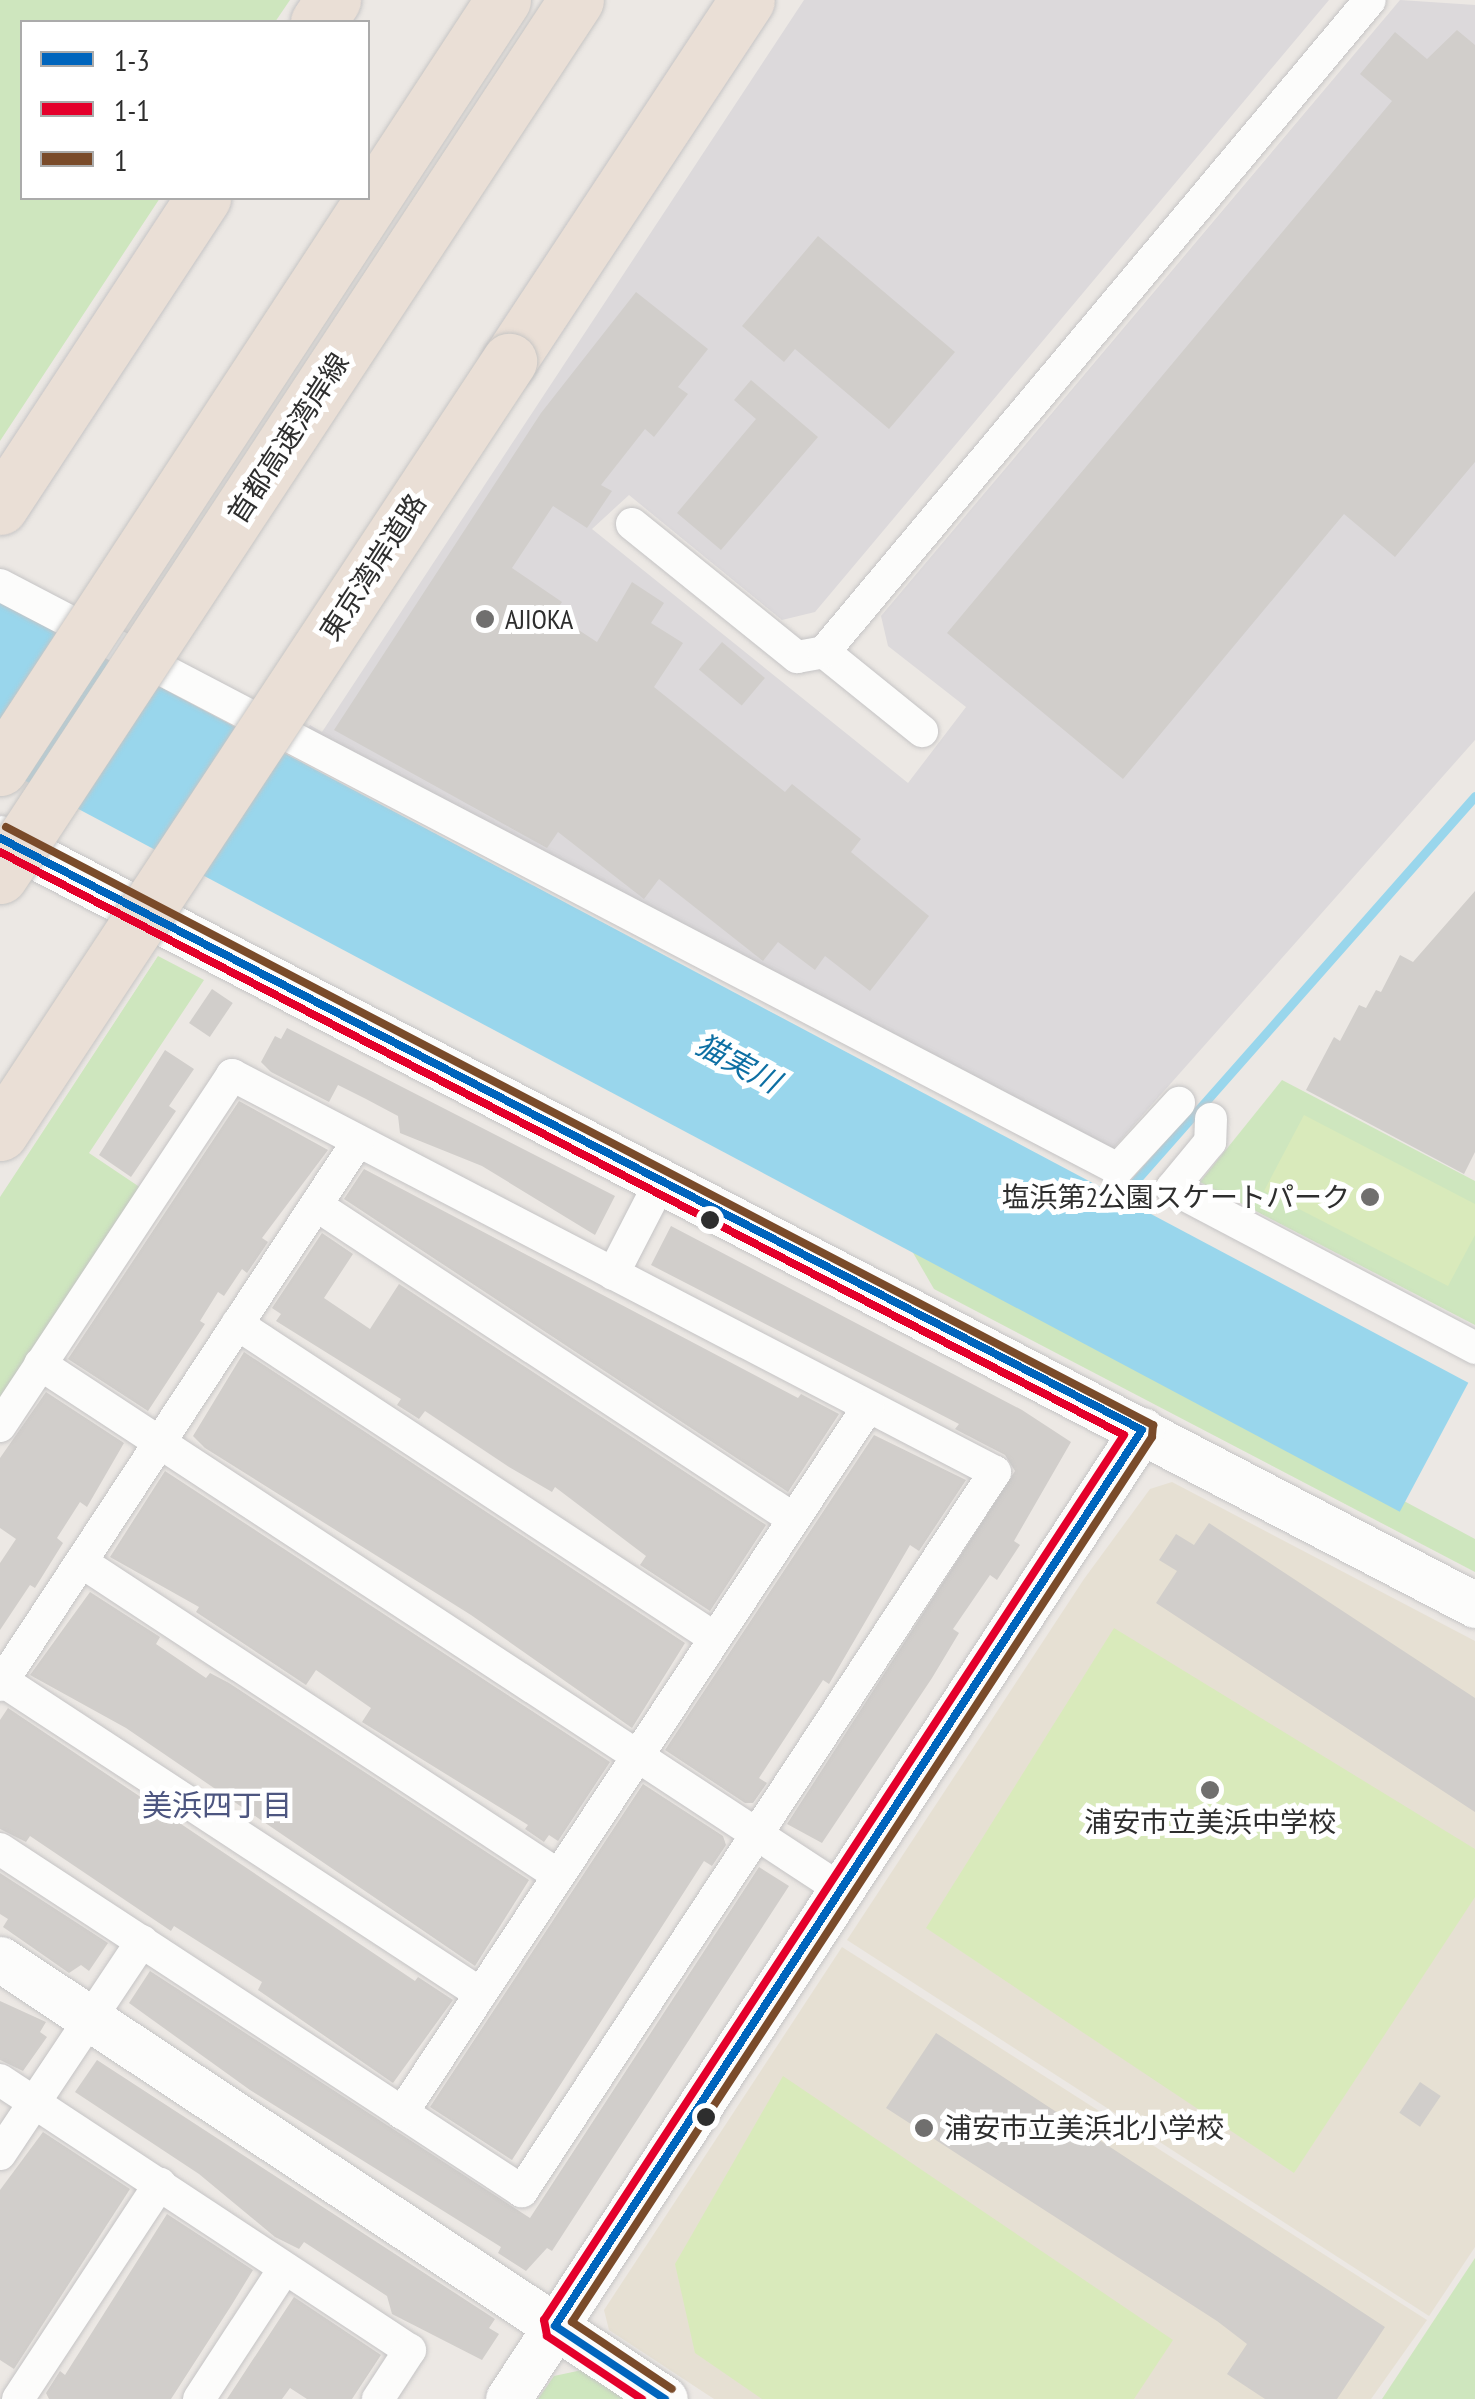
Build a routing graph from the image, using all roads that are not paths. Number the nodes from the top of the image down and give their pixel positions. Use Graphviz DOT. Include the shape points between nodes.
graph roads {
  1 [pos="504,0"];
  2 [pos="576,0"];
  3 [pos="747,0"];
  4 [pos="1370,0"];
  5 [pos="189,219"];
  6 [pos="0,506"];
  7 [pos="632,524"];
  8 [pos="0,585"];
  9 [pos="824,652"];
  10 [pos="922,731"];
  11 [pos="0,768"];
  12 [pos="0,838"];
  13 [pos="0,876"];
  14 [pos="1179,1103"];
  15 [pos="1211,1119"];
  16 [pos="0,1134"];
  17 [pos="358,1141"];
  18 [pos="661,1182"];
  19 [pos="316,1205"];
  20 [pos="613,1274"];
  21 [pos="237,1324"];
  22 [pos="1475,1348"];
  23 [pos="40,1364"];
  24 [pos="868,1407"];
  25 [pos="0,1426"];
  26 [pos="1142,1430"];
  27 [pos="159,1444"];
  28 [pos="792,1518"];
  29 [pos="83,1562"];
  30 [pos="1475,1605"];
  31 [pos="714,1637"];
  32 [pos="2,1683"];
  33 [pos="636,1756"];
  34 [pos="760,1838"];
  35 [pos="0,1849"];
  36 [pos="558,1875"];
  37 [pos="840,1888"];
  38 [pos="142,1941"];
  39 [pos="0,1959"];
  40 [pos="481,1994"];
  41 [pos="91,2018"];
  42 [pos="0,2080"];
  43 [pos="34,2102"];
  44 [pos="402,2113"];
  45 [pos="0,2154"];
  46 [pos="160,2184"];
  47 [pos="284,2269"];
  48 [pos="556,2326"];
  49 [pos="18,2399"];
  50 [pos="198,2399"];
  51 [pos="378,2399"];
  52 [pos="508,2399"];
  53 [pos="666,2399"];
  1 -- 11 [label="highway, bridge"];
  2 -- 13 [label="highway, 首都高速湾岸線, bridge"];
  3 -- 16 [label="highway, 東京湾岸道路, bridge"];
  4 -- 9 [label="street"];
  5 -- 6 [label="highway"];
  7 -- 9 [label="street" via="797,657"];
  8 -- 14 [label="street" via="1118,1169"];
  9 -- 10 [label="street"];
  12 -- 18 [label="street"];
  15 -- 22 [label="street" via="1210,1142 1172,1188"];
  17 -- 19 [label="street"];
  17 -- 20 [label="street"];
  17 -- 23 [label="street" via="232,1075"];
  18 -- 20 [label="street"];
  18 -- 26 [label="street"];
  19 -- 21 [label="street"];
  19 -- 28 [label="street"];
  20 -- 24 [label="street"];
  21 -- 27 [label="street"];
  21 -- 31 [label="street"];
  23 -- 25 [label="street"];
  23 -- 27 [label="street"];
  24 -- 28 [label="street"];
  24 -- 34 [label="street" via="994,1472"];
  26 -- 30 [label="street"];
  26 -- 37 [label="street"];
  27 -- 29 [label="street"];
  27 -- 33 [label="street"];
  28 -- 31 [label="street"];
  29 -- 32 [label="street"];
  29 -- 36 [label="street"];
  31 -- 33 [label="street"];
  32 -- 40 [label="street"];
  33 -- 34 [label="street"];
  33 -- 36 [label="street"];
  34 -- 37 [label="street"];
  34 -- 44 [label="street" via="522,2191"];
  35 -- 38 [label="street"];
  36 -- 40 [label="street"];
  37 -- 48 [label="street"];
  38 -- 41 [label="street"];
  38 -- 44 [label="street"];
  39 -- 41 [label="street"];
  40 -- 44 [label="street"];
  41 -- 43 [label="street"];
  41 -- 48 [label="street"];
  42 -- 43 [label="street"];
  43 -- 45 [label="street"];
  43 -- 46 [label="street"];
  46 -- 47 [label="street"];
  46 -- 49 [label="street"];
  47 -- 50 [label="street"];
  47 -- 51 [label="street" via="410,2350"];
  48 -- 52 [label="street"];
  48 -- 53 [label="street"];
}
